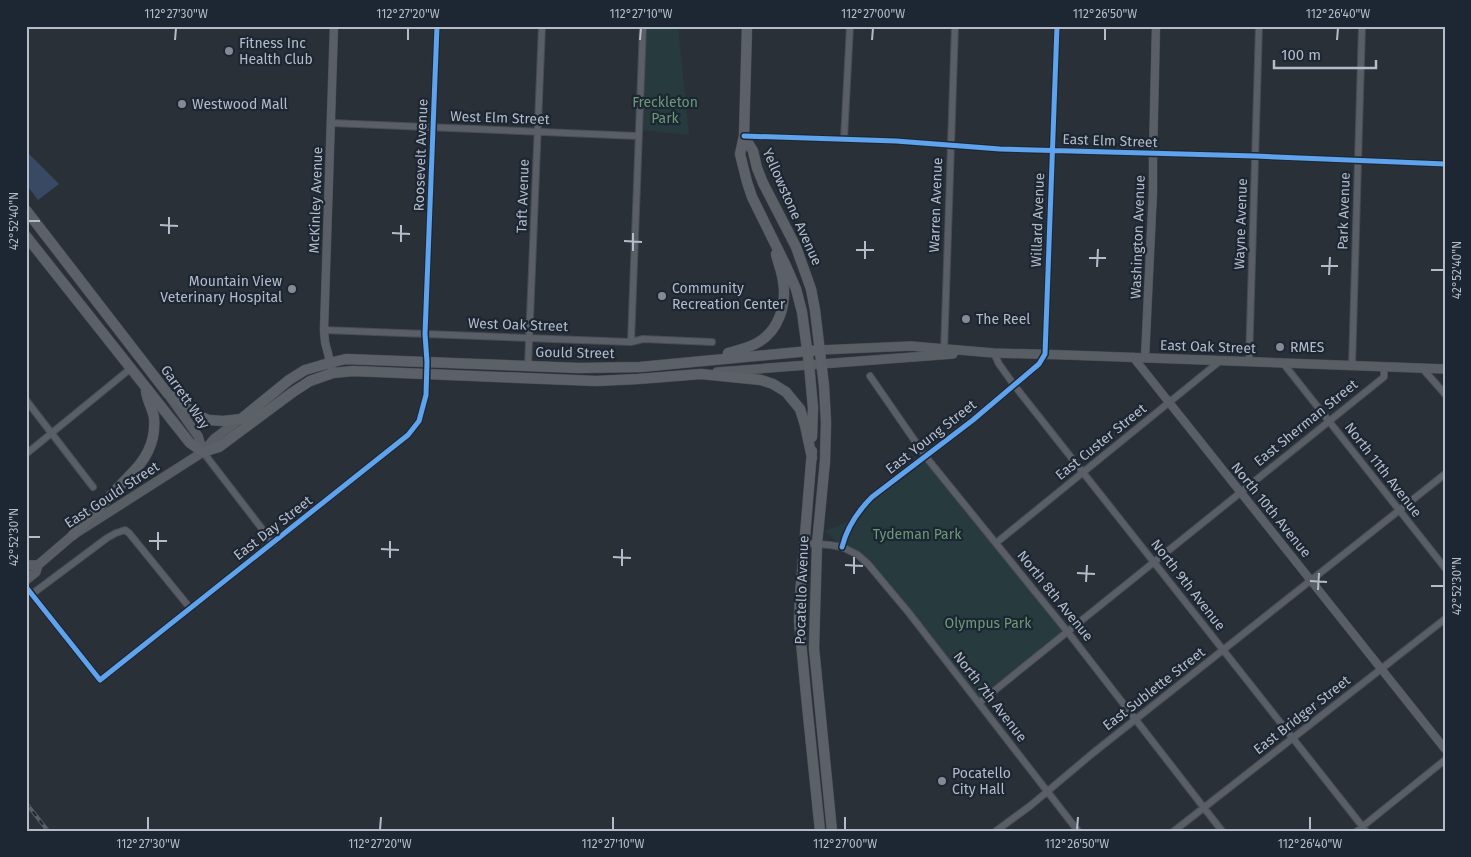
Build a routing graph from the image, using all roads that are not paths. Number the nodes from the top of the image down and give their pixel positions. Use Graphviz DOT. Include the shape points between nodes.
graph roads {
  1 [pos="334,26"];
  2 [pos="437,26"];
  3 [pos="542,26"];
  4 [pos="643,26"];
  5 [pos="747,26"];
  6 [pos="850,26"];
  7 [pos="955,26"];
  8 [pos="1057,26"];
  9 [pos="1156,26"];
  10 [pos="1259,26"];
  11 [pos="1362,26"];
  12 [pos="331,124"];
  13 [pos="433,128"];
  14 [pos="538,132"];
  15 [pos="638,136"];
  16 [pos="744,136"];
  17 [pos="844,139"];
  18 [pos="951,146"];
  19 [pos="1052,150"];
  20 [pos="1153,154"];
  21 [pos="1255,156"];
  22 [pos="1358,160"];
  23 [pos="1445,164"];
  24 [pos="26,210"];
  25 [pos="26,236"];
  26 [pos="771,236"];
  27 [pos="324,330"];
  28 [pos="426,334"];
  29 [pos="529,338"];
  30 [pos="631,342"];
  31 [pos="712,342"];
  32 [pos="820,350"];
  33 [pos="808,351"];
  34 [pos="944,352"];
  35 [pos="994,353"];
  36 [pos="1046,354"];
  37 [pos="1133,357"];
  38 [pos="1146,358"];
  39 [pos="1220,361"];
  40 [pos="427,362"];
  41 [pos="1249,362"];
  42 [pos="329,363"];
  43 [pos="821,363"];
  44 [pos="1282,363"];
  45 [pos="678,364"];
  46 [pos="809,364"];
  47 [pos="528,366"];
  48 [pos="1352,366"];
  49 [pos="1384,367"];
  50 [pos="1422,368"];
  51 [pos="130,369"];
  52 [pos="1445,369"];
  53 [pos="333,373"];
  54 [pos="427,374"];
  55 [pos="701,374"];
  56 [pos="870,376"];
  57 [pos="1014,385"];
  58 [pos="145,386"];
  59 [pos="168,394"];
  60 [pos="1445,394"];
  61 [pos="26,400"];
  62 [pos="1169,403"];
  63 [pos="241,419"];
  64 [pos="1328,422"];
  65 [pos="52,432"];
  66 [pos="203,452"];
  67 [pos="26,454"];
  68 [pos="926,457"];
  69 [pos="812,458"];
  70 [pos="1084,473"];
  71 [pos="1445,474"];
  72 [pos="93,487"];
  73 [pos="1240,492"];
  74 [pos="1399,510"];
  75 [pos="73,535"];
  76 [pos="273,542"];
  77 [pos="804,543"];
  78 [pos="996,543"];
  79 [pos="817,544"];
  80 [pos="842,547"];
  81 [pos="1154,561"];
  82 [pos="38,565"];
  83 [pos="26,567"];
  84 [pos="1445,568"];
  85 [pos="26,580"];
  86 [pos="1311,581"];
  87 [pos="26,587"];
  88 [pos="32,594"];
  89 [pos="190,608"];
  90 [pos="1445,619"];
  91 [pos="1068,631"];
  92 [pos="1223,650"];
  93 [pos="1381,669"];
  94 [pos="979,702"];
  95 [pos="1135,720"];
  96 [pos="1294,738"];
  97 [pos="1445,749"];
  98 [pos="1445,760"];
  99 [pos="1047,792"];
  100 [pos="1204,808"];
  101 [pos="1362,829"];
  102 [pos="820,831"];
  103 [pos="832,831"];
  104 [pos="996,831"];
  105 [pos="1078,831"];
  106 [pos="1174,831"];
  107 [pos="1222,831"];
  1 -- 12 [label="street, McKinley Avenue"];
  2 -- 13 [label="street, Roosevelt Avenue"];
  3 -- 14 [label="street, Taft Avenue"];
  4 -- 15 [label="street"];
  5 -- 16 [label="main road, Yellowstone Avenue"];
  6 -- 17 [label="street"];
  7 -- 18 [label="street, Warren Avenue"];
  8 -- 19 [label="street, Willard Avenue"];
  9 -- 20 [label="street, Washington Avenue"];
  10 -- 21 [label="street, Wayne Avenue"];
  11 -- 22 [label="street, Park Avenue"];
  12 -- 13 [label="street, West Elm Street"];
  12 -- 27 [label="street, McKinley Avenue"];
  13 -- 14 [label="street, West Elm Street"];
  13 -- 28 [label="street, Roosevelt Avenue"];
  14 -- 15 [label="street, West Elm Street"];
  14 -- 29 [label="street, Taft Avenue"];
  15 -- 30 [label="street"];
  16 -- 17 [label="street, East Elm Street"];
  16 -- 26 [label="main road, Yellowstone Avenue" via="740,154 746,182"];
  16 -- 32 [label="main road, Yellowstone Avenue" via="804,267 811,289"];
  17 -- 18 [label="street, East Elm Street"];
  18 -- 19 [label="street, East Elm Street"];
  18 -- 34 [label="street, Warren Avenue"];
  19 -- 20 [label="street, East Elm Street"];
  19 -- 36 [label="street, Willard Avenue"];
  20 -- 21 [label="street, East Elm Street"];
  20 -- 38 [label="street, Washington Avenue"];
  21 -- 22 [label="street, East Elm Street"];
  21 -- 41 [label="street, Wayne Avenue"];
  22 -- 23 [label="street, East Elm Street"];
  22 -- 48 [label="street, Park Avenue"];
  24 -- 59 [label="main road, Garrett Way"];
  25 -- 51 [label="main road, Garrett Way"];
  26 -- 33 [label="main road, Yellowstone Avenue" via="796,289"];
  26 -- 45 [label="main road" via="784,288 783,306 773,329 761,340 742,349"];
  27 -- 28 [label="street, West Oak Street"];
  27 -- 42 [label="street, McKinley Avenue"];
  28 -- 29 [label="street, West Oak Street"];
  28 -- 40 [label="street, Roosevelt Avenue"];
  29 -- 30 [label="street, West Oak Street"];
  29 -- 47 [label="street, Taft Avenue"];
  30 -- 31 [label="street, West Oak Street" via="643,339"];
  32 -- 33 [label="main road, Gould Street"];
  32 -- 34 [label="main road, East Oak Street" via="891,346"];
  32 -- 43 [label="main road, Pocatello Avenue"];
  33 -- 45 [label="main road, Gould Street"];
  33 -- 46 [label="main road, Pocatello Avenue"];
  34 -- 35 [label="main road, East Oak Street"];
  34 -- 43 [label="main road, East Oak Street"];
  35 -- 36 [label="main road, East Oak Street"];
  35 -- 57 [label="street, North 9th Avenue"];
  36 -- 37 [label="main road, East Oak Street"];
  36 -- 57 [label="street, East Young Street"];
  37 -- 38 [label="main road, East Oak Street"];
  37 -- 62 [label="street, North 10th Avenue"];
  38 -- 39 [label="main road, East Oak Street"];
  39 -- 41 [label="main road, East Oak Street"];
  39 -- 62 [label="street, East Custer Street"];
  40 -- 42 [label="main road, Gould Street" via="346,360"];
  40 -- 47 [label="main road, Gould Street"];
  40 -- 54 [label="street, Roosevelt Avenue"];
  41 -- 44 [label="main road, East Oak Street"];
  42 -- 53 [label="street, McKinley Avenue"];
  42 -- 63 [label="main road, East Gould Street" via="297,375"];
  43 -- 46 [label="main road, Gould Street"];
  43 -- 79 [label="main road, Pocatello Avenue" via="826,422"];
  44 -- 48 [label="main road, East Oak Street"];
  44 -- 64 [label="street, North 11th Avenue"];
  45 -- 47 [label="main road, Gould Street" via="617,368"];
  46 -- 55 [label="main road, Gould Street"];
  46 -- 69 [label="main road, Pocatello Avenue" via="813,408"];
  48 -- 49 [label="main road, East Oak Street"];
  49 -- 50 [label="main road, East Oak Street"];
  49 -- 64 [label="street, East Sherman Street" via="1384,377"];
  50 -- 52 [label="main road, East Oak Street"];
  50 -- 60 [label="street"];
  51 -- 58 [label="main road, Garrett Way"];
  51 -- 65 [label="street"];
  53 -- 54 [label="main road, Gould Street"];
  53 -- 66 [label="main road, East Gould Street" via="310,381 220,447"];
  54 -- 55 [label="main road, Gould Street" via="596,381"];
  54 -- 76 [label="street, East Day Street" via="426,395 419,421 408,435"];
  55 -- 69 [label="main road" via="761,380 786,392 803,416"];
  56 -- 68 [label="street, North 8th Avenue"];
  57 -- 68 [label="street, East Young Street"];
  57 -- 70 [label="street, North 9th Avenue"];
  58 -- 66 [label="main road, Garrett Way" via="190,443"];
  58 -- 75 [label="main road" via="154,418 152,444 139,467"];
  59 -- 63 [label="main road" via="209,420"];
  59 -- 66 [label="main road, Garrett Way" via="198,436"];
  61 -- 65 [label="street"];
  62 -- 70 [label="street, East Custer Street"];
  62 -- 73 [label="street, North 10th Avenue"];
  63 -- 66 [label="main road, East Gould Street" via="214,439"];
  64 -- 73 [label="street, East Sherman Street"];
  64 -- 74 [label="street, North 11th Avenue"];
  65 -- 67 [label="street"];
  65 -- 72 [label="street"];
  66 -- 75 [label="main road, East Gould Street"];
  66 -- 76 [label="street"];
  68 -- 78 [label="street, North 8th Avenue"];
  68 -- 80 [label="street, East Young Street" via="861,508"];
  69 -- 77 [label="main road, Pocatello Avenue"];
  70 -- 78 [label="street, East Custer Street"];
  70 -- 81 [label="street, North 9th Avenue"];
  71 -- 74 [label="street, East Sublette Street"];
  73 -- 81 [label="street, East Sherman Street"];
  73 -- 86 [label="street, North 10th Avenue"];
  74 -- 84 [label="street, North 11th Avenue"];
  74 -- 86 [label="street, East Sublette Street"];
  75 -- 82 [label="main road, East Gould Street"];
  76 -- 89 [label="street, East Day Street"];
  77 -- 79 [label="street, North 7th Avenue"];
  77 -- 102 [label="main road, Pocatello Avenue" via="800,629"];
  78 -- 91 [label="street, North 8th Avenue"];
  79 -- 80 [label="street, North 7th Avenue"];
  79 -- 103 [label="main road, Pocatello Avenue" via="814,648"];
  80 -- 94 [label="street, North 7th Avenue" via="868,564"];
  81 -- 91 [label="street, East Sherman Street"];
  81 -- 92 [label="street, North 9th Avenue"];
  82 -- 83 [label="main road"];
  82 -- 85 [label="main road, East Gould Street" via="36,572"];
  86 -- 92 [label="street, East Sublette Street"];
  86 -- 93 [label="street, North 10th Avenue"];
  87 -- 88 [label="street"];
  88 -- 89 [label="street" via="107,538 125,530"];
  88 -- 89 [label="street, East Day Street" via="100,680"];
  90 -- 93 [label="street, East Bridger Street"];
  91 -- 94 [label="street, East Sherman Street"];
  91 -- 95 [label="street, North 8th Avenue"];
  92 -- 95 [label="street, East Sublette Street"];
  92 -- 96 [label="street, North 9th Avenue"];
  93 -- 96 [label="street, East Bridger Street"];
  93 -- 97 [label="street, North 10th Avenue"];
  94 -- 99 [label="street, North 7th Avenue"];
  95 -- 99 [label="street, East Sublette Street"];
  95 -- 100 [label="street, North 8th Avenue"];
  96 -- 100 [label="street, East Bridger Street"];
  96 -- 101 [label="street, North 9th Avenue"];
  98 -- 101 [label="street"];
  99 -- 104 [label="street, East Sublette Street"];
  99 -- 105 [label="street, North 7th Avenue"];
  100 -- 106 [label="street, East Bridger Street"];
  100 -- 107 [label="street, North 8th Avenue"];
}
